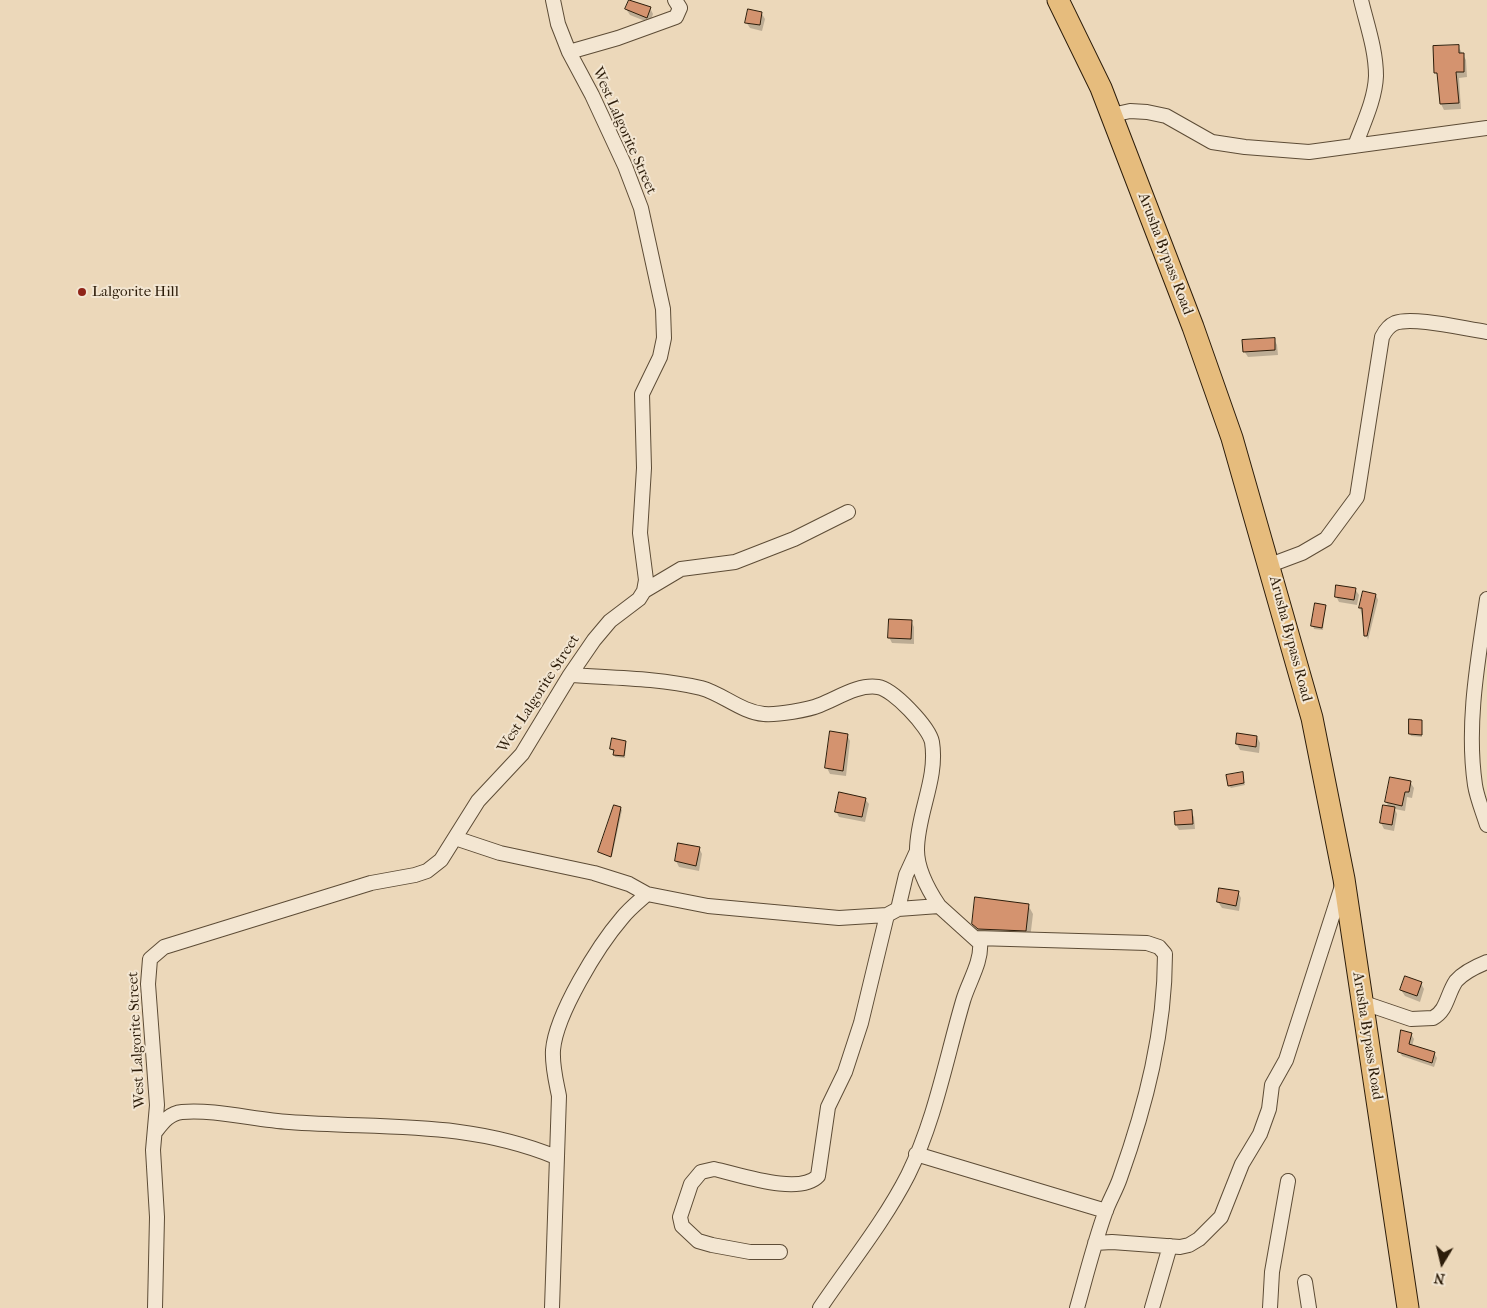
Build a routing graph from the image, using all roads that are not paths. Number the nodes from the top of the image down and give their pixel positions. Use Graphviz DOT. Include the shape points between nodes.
graph roads {
  1 [pos="553,0"];
  2 [pos="675,0"];
  3 [pos="1058,0"];
  4 [pos="1361,0"];
  5 [pos="569,52"];
  6 [pos="1112,115"];
  7 [pos="1487,128"];
  8 [pos="1355,146"];
  9 [pos="1487,332"];
  10 [pos="848,512"];
  11 [pos="1270,565"];
  12 [pos="644,591"];
  13 [pos="1487,599"];
  14 [pos="570,675"];
  15 [pos="1481,773"];
  16 [pos="1487,825"];
  17 [pos="455,838"];
  18 [pos="917,851"];
  19 [pos="1344,879"];
  20 [pos="647,894"];
  21 [pos="939,906"];
  22 [pos="892,912"];
  23 [pos="976,938"];
  24 [pos="1487,962"];
  25 [pos="1364,1003"];
  26 [pos="156,1131"];
  27 [pos="916,1154"];
  28 [pos="556,1157"];
  29 [pos="1288,1181"];
  30 [pos="1106,1211"];
  31 [pos="1095,1243"];
  32 [pos="1170,1246"];
  33 [pos="780,1252"];
  34 [pos="1305,1282"];
  35 [pos="155,1308"];
  36 [pos="552,1308"];
  37 [pos="820,1308"];
  38 [pos="1077,1308"];
  39 [pos="1152,1308"];
  40 [pos="1270,1308"];
  41 [pos="1308,1308"];
  42 [pos="1408,1308"];
  1 -- 5 [label="street, West Lalgorite Street"];
  2 -- 5 [label="street" via="680,8 676,17"];
  3 -- 6 [label="main road, Arusha Bypass Road"];
  4 -- 8 [label="street" via="1376,77 1371,104"];
  5 -- 12 [label="street, West Lalgorite Street" via="625,166 640,208 663,309 664,338 660,357 642,394 644,468 640,533 646,580"];
  6 -- 8 [label="street" via="1130,112 1166,116 1212,142 1245,147 1309,152"];
  6 -- 11 [label="main road, Arusha Bypass Road" via="1232,438"];
  7 -- 8 [label="street"];
  9 -- 11 [label="street" via="1408,321 1386,329 1382,337 1357,497 1326,539 1302,553"];
  10 -- 12 [label="street" via="735,562 681,569"];
  11 -- 19 [label="main road, Arusha Bypass Road" via="1312,718"];
  12 -- 14 [label="street, West Lalgorite Street" via="639,599 610,621"];
  13 -- 15 [label="street" via="1473,698"];
  14 -- 17 [label="street, West Lalgorite Street" via="522,754 478,801"];
  14 -- 18 [label="street" via="662,681 704,689 762,714 818,706 862,688 877,687 890,692 931,738 930,781"];
  15 -- 16 [label="street"];
  17 -- 20 [label="street" via="500,853 594,873 629,884"];
  17 -- 26 [label="street, West Lalgorite Street" via="441,860 415,875 371,883 156,952 150,959 148,984"];
  18 -- 21 [label="street" via="921,870"];
  18 -- 22 [label="street"];
  19 -- 25 [label="main road, Arusha Bypass Road"];
  19 -- 32 [label="street" via="1286,1060 1272,1085 1265,1123 1242,1164 1227,1205 1199,1239 1189,1245"];
  20 -- 22 [label="street" via="708,906 816,916"];
  20 -- 28 [label="street" via="622,917 600,946 561,1017 553,1050 560,1096"];
  21 -- 22 [label="street"];
  21 -- 23 [label="street"];
  22 -- 33 [label="street" via="845,1072 828,1107 818,1176 806,1182 780,1184 714,1169 705,1170 691,1184 680,1217 682,1226 698,1241 750,1252"];
  23 -- 27 [label="street" via="980,943 980,953 938,1096"];
  23 -- 30 [label="street" via="1147,943 1159,947 1165,954 1163,1013 1157,1048 1134,1136"];
  24 -- 25 [label="street" via="1456,981 1444,1008 1432,1018 1411,1018"];
  25 -- 42 [label="main road, Arusha Bypass Road"];
  26 -- 28 [label="street" via="176,1113 208,1113 296,1123 454,1130 502,1138"];
  26 -- 35 [label="street, West Lalgorite Street" via="153,1150 157,1217"];
  27 -- 30 [label="street"];
  27 -- 37 [label="street" via="887,1210"];
  28 -- 36 [label="street"];
  29 -- 40 [label="street" via="1272,1272"];
  30 -- 31 [label="street"];
  31 -- 32 [label="street"];
  31 -- 38 [label="street"];
  32 -- 39 [label="street"];
  34 -- 41 [label="street"];
}
